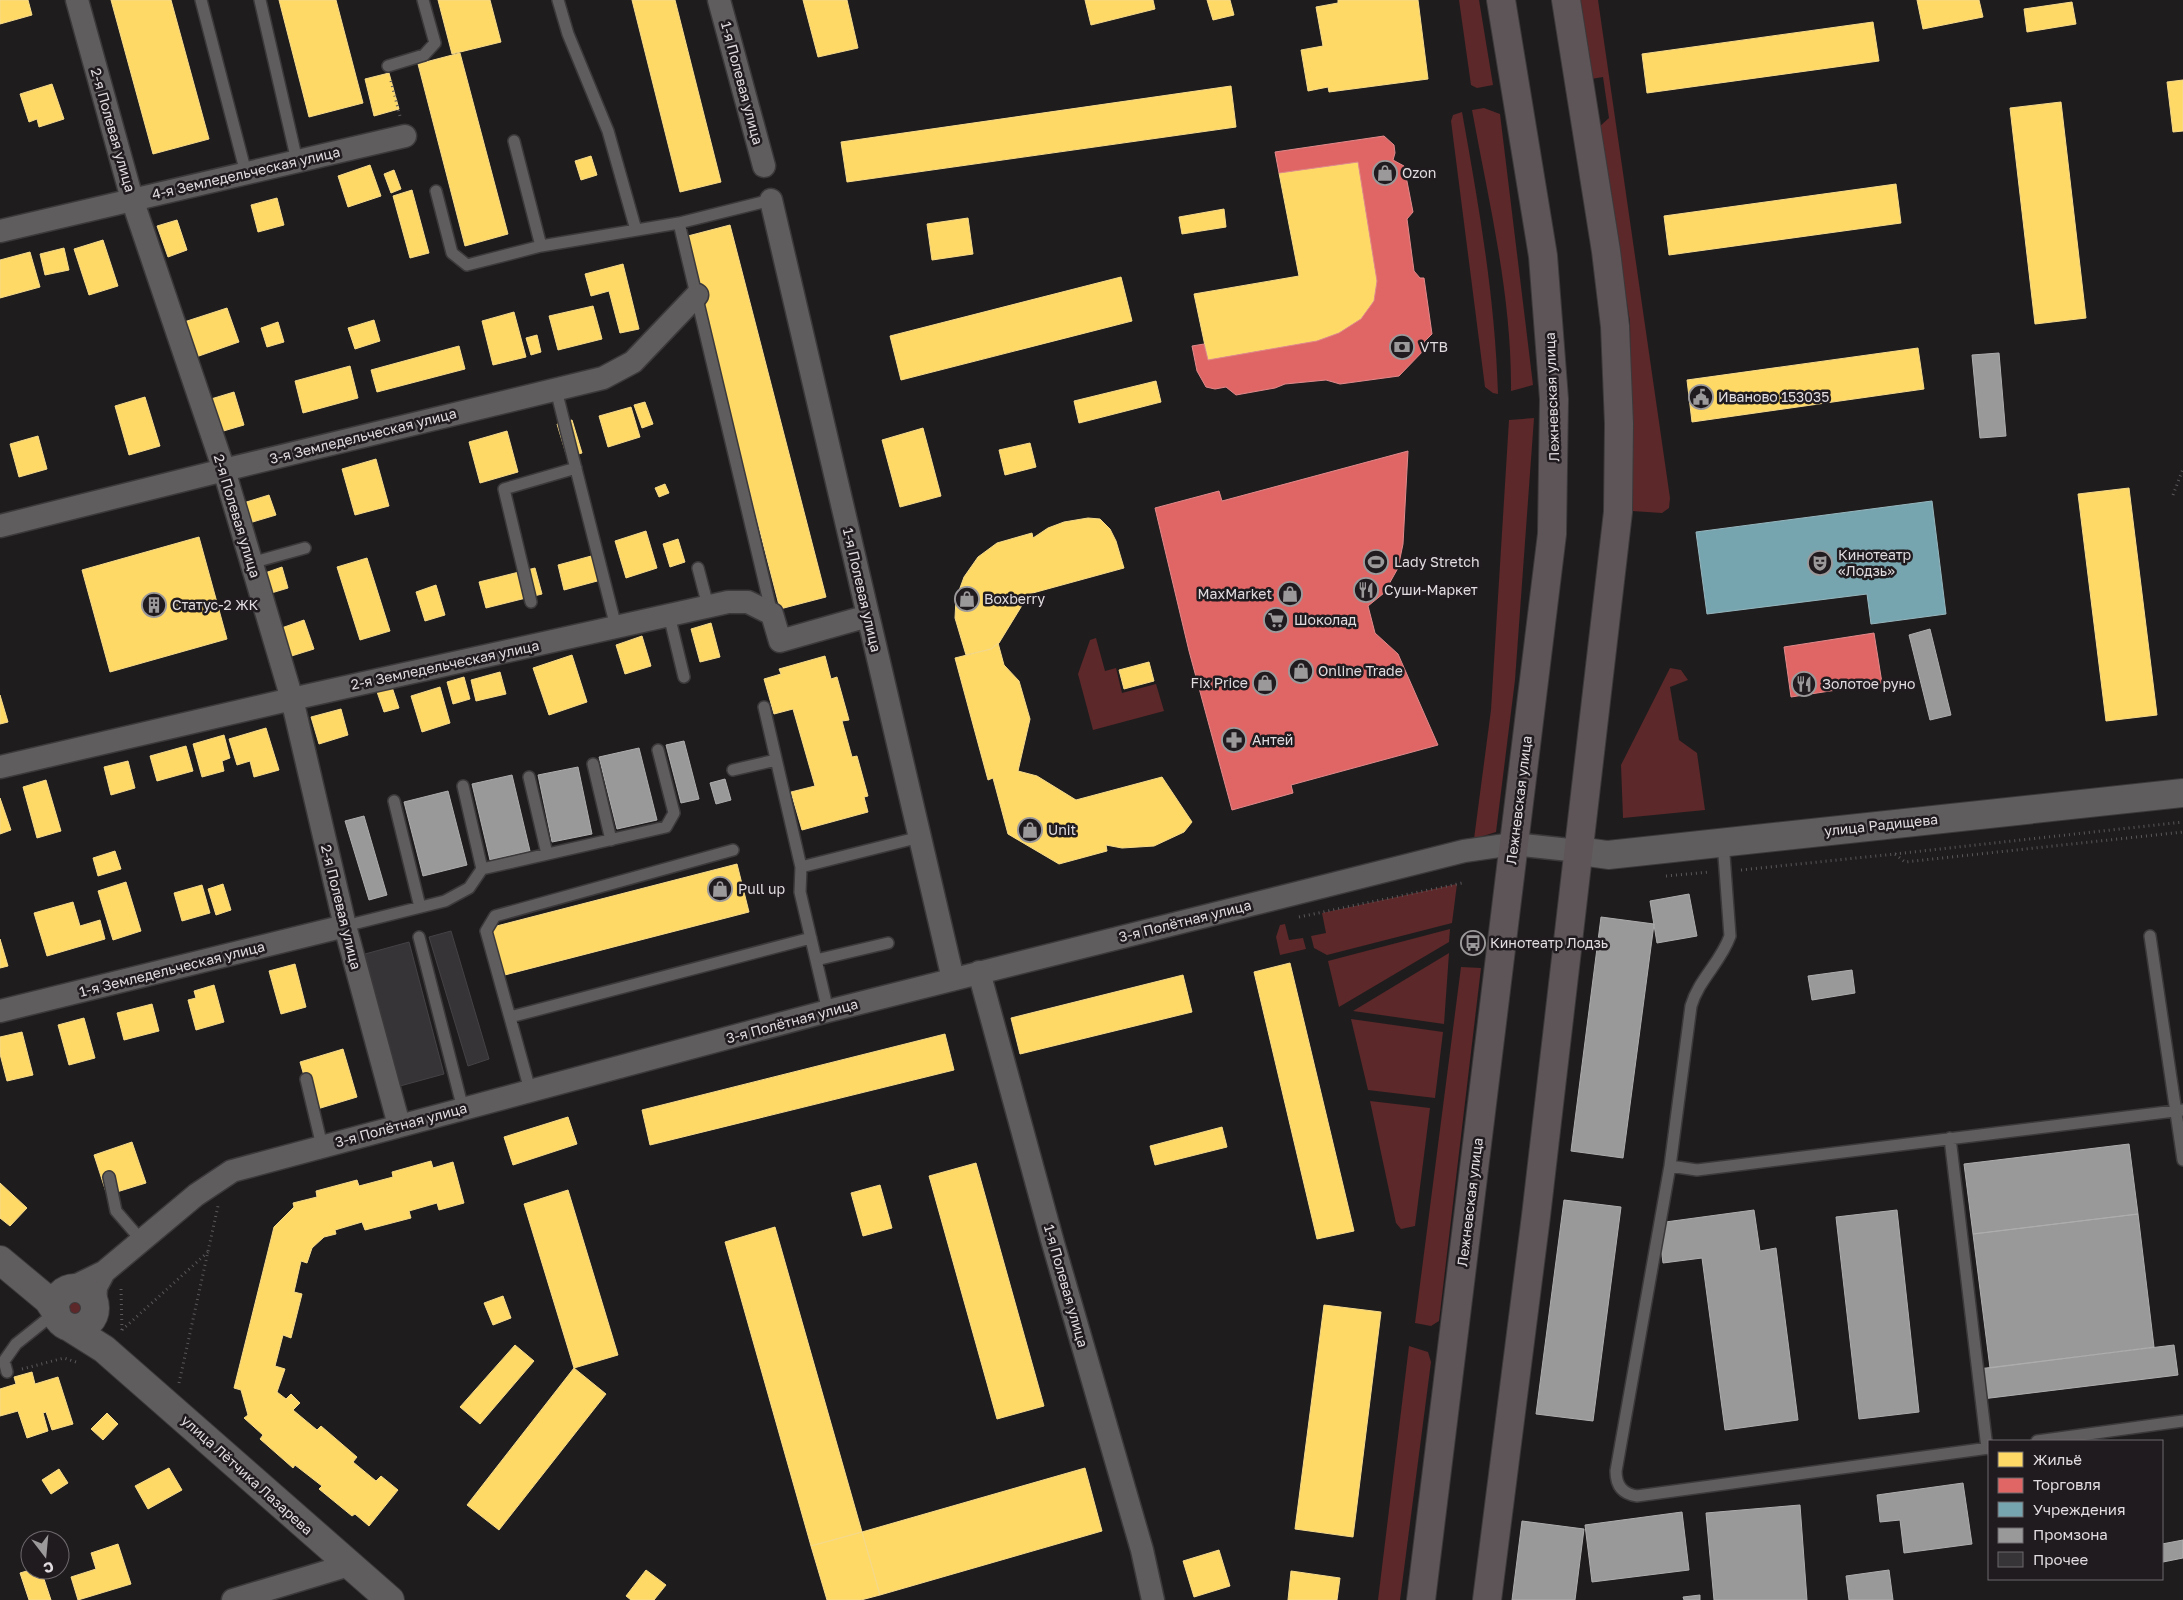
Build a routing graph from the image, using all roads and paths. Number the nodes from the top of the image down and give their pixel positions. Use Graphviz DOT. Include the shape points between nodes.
graph roads {
  1 [pos="77,0"];
  2 [pos="201,0"];
  3 [pos="260,0"];
  4 [pos="423,0"];
  5 [pos="558,0"];
  6 [pos="719,0"];
  7 [pos="1501,0"];
  8 [pos="1566,0"];
  9 [pos="388,66"];
  10 [pos="405,136"];
  11 [pos="514,141"];
  12 [pos="297,162"];
  13 [pos="764,166"];
  14 [pos="246,173"];
  15 [pos="436,191"];
  16 [pos="132,199"];
  17 [pos="771,200"];
  18 [pos="679,223"];
  19 [pos="636,230"];
  20 [pos="0,231"];
  21 [pos="541,246"];
  22 [pos="697,295"];
  23 [pos="556,390"];
  24 [pos="576,468"];
  25 [pos="2183,469"];
  26 [pos="224,470"];
  27 [pos="2173,495"];
  28 [pos="0,526"];
  29 [pos="305,548"];
  30 [pos="251,564"];
  31 [pos="698,568"];
  32 [pos="531,602"];
  33 [pos="708,606"];
  34 [pos="772,614"];
  35 [pos="670,615"];
  36 [pos="868,616"];
  37 [pos="616,627"];
  38 [pos="684,677"];
  39 [pos="292,699"];
  40 [pos="764,707"];
  41 [pos="658,750"];
  42 [pos="776,760"];
  43 [pos="593,764"];
  44 [pos="0,767"];
  45 [pos="733,770"];
  46 [pos="529,777"];
  47 [pos="464,786"];
  48 [pos="2183,793"];
  49 [pos="394,801"];
  50 [pos="2183,822"];
  51 [pos="2183,832"];
  52 [pos="920,837"];
  53 [pos="611,840"];
  54 [pos="1723,842"];
  55 [pos="1514,844"];
  56 [pos="733,850"];
  57 [pos="1579,851"];
  58 [pos="547,854"];
  59 [pos="1895,854"];
  60 [pos="801,866"];
  61 [pos="482,869"];
  62 [pos="1726,871"];
  63 [pos="1661,876"];
  64 [pos="1462,883"];
  65 [pos="420,907"];
  66 [pos="1290,919"];
  67 [pos="345,926"];
  68 [pos="2150,936"];
  69 [pos="419,937"];
  70 [pos="811,938"];
  71 [pos="888,943"];
  72 [pos="816,960"];
  73 [pos="979,972"];
  74 [pos="953,979"];
  75 [pos="0,1011"];
  76 [pos="828,1011"];
  77 [pos="510,1017"];
  78 [pos="306,1079"];
  79 [pos="530,1090"];
  80 [pos="463,1109"];
  81 [pos="2179,1111"];
  82 [pos="399,1125"];
  83 [pos="1950,1138"];
  84 [pos="322,1146"];
  85 [pos="2183,1160"];
  86 [pos="1670,1166"];
  87 [pos="109,1176"];
  88 [pos="220,1198"];
  89 [pos="142,1240"];
  90 [pos="208,1251"];
  91 [pos="0,1260"];
  92 [pos="113,1279"];
  93 [pos="71,1288"];
  94 [pos="36,1289"];
  95 [pos="95,1308"];
  96 [pos="63,1320"];
  97 [pos="109,1346"];
  98 [pos="7,1372"];
  99 [pos="171,1382"];
  100 [pos="2183,1421"];
  101 [pos="2044,1440"];
  102 [pos="1988,1448"];
  103 [pos="349,1565"];
  104 [pos="234,1600"];
  105 [pos="390,1600"];
  106 [pos="1153,1600"];
  107 [pos="1421,1600"];
  108 [pos="1487,1600"];
  1 -- 16 [label="street, 2-я Полевая улица"];
  2 -- 14 [label="lane"];
  3 -- 12 [label="lane"];
  4 -- 9 [label="lane" via="435,43 424,55"];
  5 -- 19 [label="lane" via="568,34 608,131"];
  6 -- 13 [label="street, 1-я Полевая улица"];
  7 -- 55 [label="highway, Лежневская улица" via="1543,256 1554,400 1552,534"];
  8 -- 57 [label="highway" via="1606,251 1615,326 1619,424 1618,512"];
  9 -- 10 [label="path"];
  10 -- 12 [label="street, 4-я Земледельческая улица"];
  11 -- 21 [label="lane"];
  12 -- 14 [label="street, 4-я Земледельческая улица"];
  14 -- 16 [label="street, 4-я Земледельческая улица"];
  15 -- 21 [label="lane" via="452,253 467,265"];
  16 -- 20 [label="street, 4-я Земледельческая улица"];
  16 -- 26 [label="street, 2-я Полевая улица"];
  17 -- 18 [label="lane"];
  17 -- 36 [label="street, 1-я Полевая улица"];
  18 -- 19 [label="lane"];
  18 -- 22 [label="lane"];
  19 -- 21 [label="lane"];
  22 -- 23 [label="street, 3-я Земледельческая улица" via="634,362 603,378"];
  22 -- 34 [label="lane"];
  23 -- 24 [label="lane"];
  23 -- 26 [label="street, 3-я Земледельческая улица"];
  24 -- 32 [label="lane" via="504,489"];
  24 -- 37 [label="lane"];
  25 -- 27 [label="path"];
  26 -- 28 [label="street, 3-я Земледельческая улица"];
  26 -- 30 [label="street, 2-я Полевая улица"];
  29 -- 30 [label="lane"];
  30 -- 39 [label="street, 2-я Полевая улица"];
  31 -- 33 [label="lane"];
  33 -- 34 [label="street, 2-я Земледельческая улица" via="748,602"];
  33 -- 35 [label="street, 2-я Земледельческая улица"];
  34 -- 36 [label="street" via="780,641"];
  35 -- 37 [label="street, 2-я Земледельческая улица"];
  35 -- 38 [label="lane"];
  36 -- 52 [label="street, 1-я Полевая улица"];
  37 -- 39 [label="street, 2-я Земледельческая улица"];
  39 -- 44 [label="street, 2-я Земледельческая улица"];
  39 -- 67 [label="street, 2-я Полевая улица"];
  40 -- 42 [label="lane"];
  41 -- 53 [label="lane" via="674,813 666,827"];
  42 -- 45 [label="lane"];
  42 -- 60 [label="lane"];
  43 -- 53 [label="lane"];
  46 -- 58 [label="lane"];
  47 -- 61 [label="lane"];
  48 -- 54 [label="street, улица Радищева"];
  49 -- 65 [label="lane"];
  50 -- 59 [label="path"];
  51 -- 59 [label="path" via="1905,862"];
  52 -- 60 [label="lane"];
  52 -- 74 [label="street, 1-я Полевая улица"];
  53 -- 58 [label="lane"];
  54 -- 57 [label="street, улица Радищева" via="1608,854"];
  54 -- 62 [label="lane"];
  55 -- 57 [label="street, 3-я Полётная улица"];
  55 -- 73 [label="street, 3-я Полётная улица" via="1455,854"];
  55 -- 107 [label="highway, Лежневская улица"];
  56 -- 77 [label="lane" via="495,916 486,930"];
  57 -- 108 [label="highway"];
  58 -- 61 [label="lane"];
  59 -- 62 [label="path"];
  60 -- 70 [label="lane" via="800,892"];
  61 -- 65 [label="lane" via="469,888 445,900"];
  62 -- 63 [label="path"];
  62 -- 86 [label="lane" via="1730,936 1726,949 1696,990 1691,1006"];
  64 -- 66 [label="path"];
  65 -- 67 [label="lane"];
  67 -- 75 [label="street, 1-я Земледельческая улица"];
  67 -- 82 [label="street, 2-я Полевая улица"];
  68 -- 81 [label="lane"];
  69 -- 80 [label="lane"];
  70 -- 72 [label="lane"];
  70 -- 77 [label="lane"];
  71 -- 72 [label="lane"];
  72 -- 76 [label="lane"];
  73 -- 74 [label="street, 3-я Полётная улица"];
  73 -- 106 [label="street, 1-я Полевая улица" via="1142,1550"];
  74 -- 76 [label="street, 3-я Полётная улица"];
  76 -- 79 [label="street, 3-я Полётная улица"];
  77 -- 79 [label="lane"];
  78 -- 84 [label="lane"];
  79 -- 80 [label="street, 3-я Полётная улица"];
  80 -- 82 [label="street, 3-я Полётная улица"];
  81 -- 83 [label="lane"];
  81 -- 85 [label="lane"];
  82 -- 84 [label="street, 3-я Полётная улица"];
  83 -- 86 [label="lane" via="1697,1170"];
  83 -- 102 [label="lane"];
  84 -- 89 [label="street, 3-я Полётная улица" via="232,1171 196,1195"];
  86 -- 102 [label="lane" via="1616,1472 1619,1486 1624,1491 1637,1496"];
  87 -- 89 [label="lane" via="116,1211"];
  88 -- 90 [label="path"];
  89 -- 92 [label="street, 3-я Полётная улица"];
  90 -- 97 [label="path"];
  90 -- 99 [label="path" via="178,1388"];
  91 -- 94 [label="street, улица Лётчика Лазарева"];
  92 -- 93 [label="street, 3-я Полётная улица"];
  92 -- 95 [label="street, 3-я Полётная улица" via="96,1287"];
  92 -- 97 [label="path"];
  93 -- 94 [label="street" via="52,1292"];
  93 -- 95 [label="street" via="89,1293"];
  93 -- 96 [label="street" via="60,1295 55,1306"];
  94 -- 96 [label="street, улица Лётчика Лазарева"];
  95 -- 96 [label="street" via="88,1323 76,1327"];
  95 -- 97 [label="street, улица Лётчика Лазарева" via="93,1328"];
  96 -- 97 [label="street, улица Лётчика Лазарева"];
  96 -- 98 [label="lane" via="16,1344 4,1361"];
  97 -- 98 [label="path"];
  97 -- 103 [label="street, улица Лётчика Лазарева"];
  100 -- 101 [label="lane"];
  103 -- 104 [label="street"];
  103 -- 105 [label="street, улица Лётчика Лазарева"];
}
